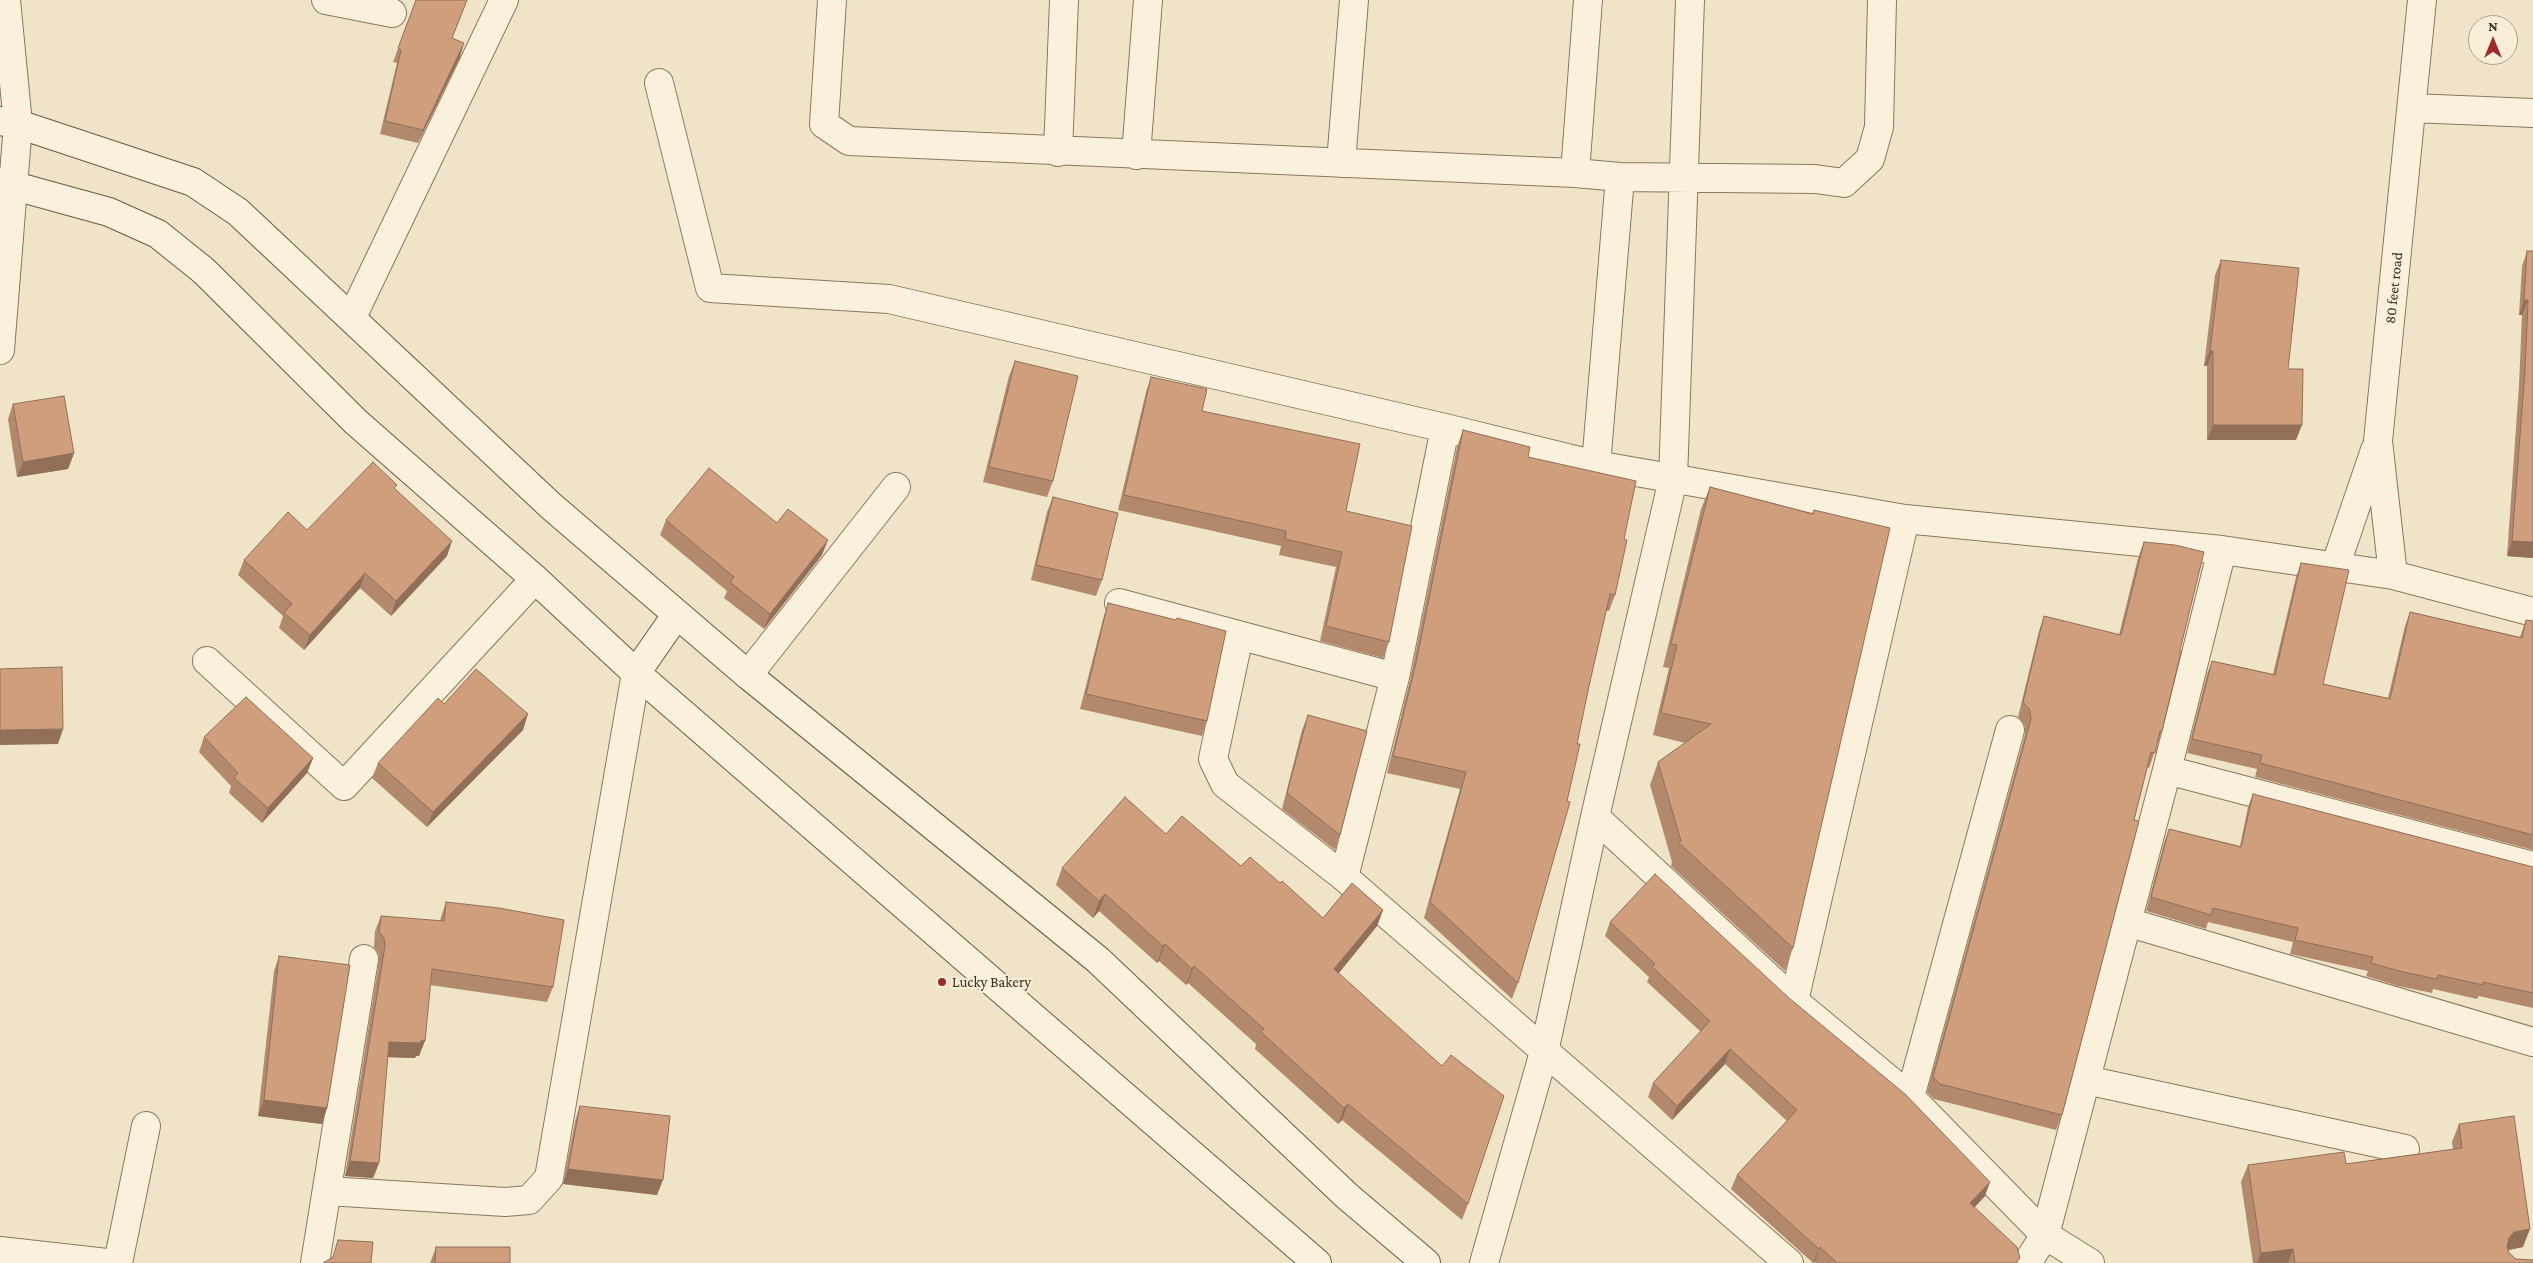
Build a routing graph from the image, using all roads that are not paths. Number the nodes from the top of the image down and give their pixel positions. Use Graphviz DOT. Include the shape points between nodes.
graph roads {
  1 [pos="6,0"];
  2 [pos="326,0"];
  3 [pos="504,0"];
  4 [pos="832,0"];
  5 [pos="1064,0"];
  6 [pos="1148,0"];
  7 [pos="1354,0"];
  8 [pos="1588,0"];
  9 [pos="1690,0"];
  10 [pos="1882,0"];
  11 [pos="2422,0"];
  12 [pos="392,13"];
  13 [pos="659,83"];
  14 [pos="2412,108"];
  15 [pos="2533,113"];
  16 [pos="9,123"];
  17 [pos="1058,152"];
  18 [pos="1136,155"];
  19 [pos="1341,163"];
  20 [pos="1575,173"];
  21 [pos="1620,177"];
  22 [pos="1683,179"];
  23 [pos="6,183"];
  24 [pos="352,317"];
  25 [pos="0,350"];
  26 [pos="1446,428"];
  27 [pos="2378,441"];
  28 [pos="1596,465"];
  29 [pos="1674,479"];
  30 [pos="896,486"];
  31 [pos="1905,519"];
  32 [pos="2222,550"];
  33 [pos="2335,567"];
  34 [pos="2393,576"];
  35 [pos="535,579"];
  36 [pos="1119,604"];
  37 [pos="2533,612"];
  38 [pos="677,614"];
  39 [pos="1239,636"];
  40 [pos="207,661"];
  41 [pos="636,673"];
  42 [pos="748,675"];
  43 [pos="1395,677"];
  44 [pos="2010,730"];
  45 [pos="2167,770"];
  46 [pos="1595,817"];
  47 [pos="2533,866"];
  48 [pos="1344,877"];
  49 [pos="2128,922"];
  50 [pos="364,958"];
  51 [pos="1794,1001"];
  52 [pos="2533,1042"];
  53 [pos="1544,1052"];
  54 [pos="2086,1080"];
  55 [pos="1910,1097"];
  56 [pos="146,1126"];
  57 [pos="2405,1149"];
  58 [pos="327,1191"];
  59 [pos="2045,1236"];
  60 [pos="0,1251"];
  61 [pos="107,1263"];
  62 [pos="118,1263"];
  63 [pos="315,1263"];
  64 [pos="1317,1263"];
  65 [pos="1426,1263"];
  66 [pos="1484,1263"];
  67 [pos="1789,1263"];
  68 [pos="2027,1263"];
  69 [pos="2090,1263"];
  1 -- 16 [label="street"];
  2 -- 12 [label="street"];
  3 -- 24 [label="street"];
  4 -- 17 [label="street" via="824,124 849,142"];
  5 -- 17 [label="street"];
  6 -- 18 [label="street"];
  7 -- 19 [label="street"];
  8 -- 20 [label="street"];
  9 -- 22 [label="street"];
  10 -- 22 [label="street" via="1879,127 1870,159 1844,183 1815,179"];
  11 -- 14 [label="street, 80 feet road"];
  13 -- 26 [label="street" via="710,288 889,299"];
  14 -- 15 [label="street"];
  14 -- 27 [label="street, 80 feet road"];
  16 -- 23 [label="street"];
  16 -- 24 [label="street" via="193,182 238,212"];
  17 -- 18 [label="street"];
  18 -- 19 [label="street"];
  19 -- 20 [label="street"];
  20 -- 21 [label="street"];
  21 -- 22 [label="street"];
  21 -- 28 [label="street"];
  22 -- 29 [label="street"];
  23 -- 25 [label="street"];
  23 -- 35 [label="street" via="109,212 158,234 204,271 356,422"];
  24 -- 38 [label="street" via="551,506"];
  26 -- 28 [label="street"];
  26 -- 43 [label="street"];
  27 -- 33 [label="street"];
  27 -- 34 [label="street, 80 feet road"];
  28 -- 29 [label="street"];
  29 -- 31 [label="street"];
  29 -- 46 [label="street"];
  30 -- 42 [label="street"];
  31 -- 32 [label="street"];
  31 -- 51 [label="street"];
  32 -- 33 [label="street"];
  32 -- 45 [label="street"];
  33 -- 34 [label="street"];
  34 -- 37 [label="street"];
  35 -- 40 [label="street" via="344,786"];
  35 -- 41 [label="street"];
  36 -- 39 [label="street"];
  38 -- 41 [label="street"];
  38 -- 42 [label="street"];
  39 -- 43 [label="street"];
  39 -- 48 [label="street" via="1213,759 1225,784"];
  41 -- 58 [label="street" via="549,1178 529,1200 505,1202"];
  41 -- 64 [label="street"];
  42 -- 65 [label="street" via="1098,960 1347,1196"];
  43 -- 48 [label="street"];
  44 -- 55 [label="street"];
  45 -- 47 [label="street"];
  45 -- 49 [label="street"];
  46 -- 51 [label="street"];
  46 -- 53 [label="street"];
  48 -- 53 [label="street"];
  49 -- 52 [label="street"];
  49 -- 54 [label="street"];
  50 -- 58 [label="street"];
  51 -- 55 [label="street"];
  53 -- 66 [label="street"];
  53 -- 67 [label="street"];
  54 -- 57 [label="street"];
  54 -- 59 [label="street"];
  55 -- 59 [label="street"];
  56 -- 62 [label="street"];
  58 -- 63 [label="street"];
  59 -- 68 [label="street"];
  59 -- 69 [label="street"];
  60 -- 61 [label="street"];
}
